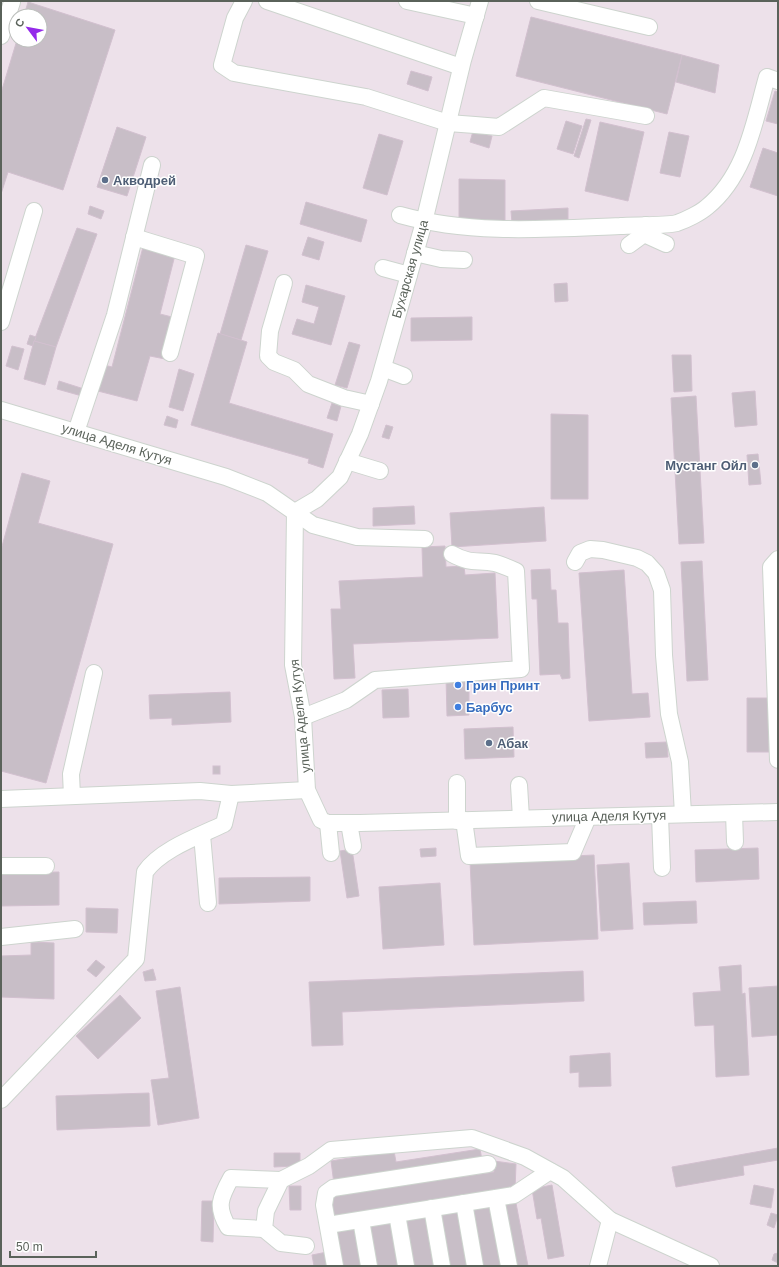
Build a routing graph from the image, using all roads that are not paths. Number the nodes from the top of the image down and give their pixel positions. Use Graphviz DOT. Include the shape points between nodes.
graph roads {
  1 [pos="244,1"];
  2 [pos="267,1"];
  3 [pos="407,1"];
  4 [pos="538,1"];
  5 [pos="12,2"];
  6 [pos="478,8"];
  7 [pos="649,27"];
  8 [pos="1,36"];
  9 [pos="461,67"];
  10 [pos="778,81"];
  11 [pos="646,116"];
  12 [pos="448,123"];
  13 [pos="152,165"];
  14 [pos="34,211"];
  15 [pos="400,215"];
  16 [pos="424,222"];
  17 [pos="645,230"];
  18 [pos="134,237"];
  19 [pos="666,244"];
  20 [pos="629,245"];
  21 [pos="415,253"];
  22 [pos="464,260"];
  23 [pos="384,268"];
  24 [pos="409,275"];
  25 [pos="284,283"];
  26 [pos="1,322"];
  27 [pos="170,353"];
  28 [pos="383,368"];
  29 [pos="404,376"];
  30 [pos="371,404"];
  31 [pos="1,410"];
  32 [pos="76,432"];
  33 [pos="347,462"];
  34 [pos="380,471"];
  35 [pos="295,512"];
  36 [pos="426,539"];
  37 [pos="452,554"];
  38 [pos="778,559"];
  39 [pos="575,562"];
  40 [pos="94,673"];
  41 [pos="303,717"];
  42 [pos="778,760"];
  43 [pos="457,783"];
  44 [pos="519,785"];
  45 [pos="307,790"];
  46 [pos="231,794"];
  47 [pos="72,796"];
  48 [pos="1,799"];
  49 [pos="778,812"];
  50 [pos="734,813"];
  51 [pos="683,814"];
  52 [pos="660,816"];
  53 [pos="588,817"];
  54 [pos="521,818"];
  55 [pos="460,821"];
  56 [pos="328,823"];
  57 [pos="349,823"];
  58 [pos="202,835"];
  59 [pos="735,842"];
  60 [pos="353,846"];
  61 [pos="331,853"];
  62 [pos="1,866"];
  63 [pos="46,866"];
  64 [pos="662,868"];
  65 [pos="208,903"];
  66 [pos="75,929"];
  67 [pos="1,937"];
  68 [pos="1,1100"];
  69 [pos="488,1164"];
  70 [pos="550,1171"];
  71 [pos="281,1180"];
  72 [pos="496,1198"];
  73 [pos="464,1203"];
  74 [pos="432,1208"];
  75 [pos="397,1214"];
  76 [pos="361,1220"];
  77 [pos="610,1220"];
  78 [pos="328,1225"];
  79 [pos="264,1229"];
  80 [pos="306,1246"];
  81 [pos="335,1266"];
  82 [pos="369,1266"];
  83 [pos="406,1266"];
  84 [pos="442,1266"];
  85 [pos="475,1266"];
  86 [pos="509,1266"];
  87 [pos="598,1266"];
  88 [pos="711,1266"];
  1 -- 12 [label="street" via="235,18 222,65 234,73 366,97"];
  2 -- 9 [label="street"];
  3 -- 6 [label="street"];
  4 -- 7 [label="street"];
  5 -- 8 [label="street"];
  6 -- 9 [label="street, Бухарская улица"];
  9 -- 12 [label="street, Бухарская улица"];
  10 -- 17 [label="street" via="767,77 747,150 730,182 706,208 676,223"];
  11 -- 12 [label="street" via="544,98 499,127"];
  12 -- 16 [label="street, Бухарская улица"];
  13 -- 18 [label="street"];
  14 -- 26 [label="street"];
  15 -- 16 [label="street"];
  16 -- 17 [label="street" via="521,231"];
  16 -- 21 [label="street, Бухарская улица"];
  17 -- 19 [label="street"];
  17 -- 20 [label="street"];
  18 -- 27 [label="street" via="196,256"];
  18 -- 32 [label="street" via="115,315"];
  21 -- 22 [label="street" via="441,259"];
  21 -- 24 [label="street, Бухарская улица"];
  23 -- 24 [label="street"];
  24 -- 28 [label="street, Бухарская улица"];
  25 -- 30 [label="street" via="270,331 268,356 274,362 294,370 308,384 344,398"];
  28 -- 29 [label="street"];
  28 -- 30 [label="street, Бухарская улица"];
  30 -- 33 [label="street, Бухарская улица"];
  31 -- 32 [label="street, улица Аделя Кутуя"];
  32 -- 35 [label="street, улица Аделя Кутуя" via="226,477 267,493"];
  33 -- 34 [label="street"];
  33 -- 35 [label="street, Бухарская улица" via="340,477 316,499"];
  35 -- 36 [label="street" via="313,525 357,537"];
  35 -- 41 [label="street, улица Аделя Кутуя" via="293,665"];
  37 -- 41 [label="street" via="476,563 495,563 516,571 521,669 376,680 346,700"];
  38 -- 42 [label="street" via="771,567"];
  39 -- 51 [label="street" via="580,553 590,549 619,552 647,563 656,573 662,590 669,714 680,762"];
  40 -- 47 [label="street" via="71,774"];
  41 -- 45 [label="street, улица Аделя Кутуя"];
  43 -- 55 [label="street"];
  44 -- 54 [label="street"];
  45 -- 46 [label="street"];
  45 -- 56 [label="street, улица Аделя Кутуя" via="321,820"];
  46 -- 47 [label="street" via="199,784"];
  46 -- 58 [label="street" via="224,824"];
  47 -- 48 [label="street"];
  49 -- 50 [label="street, улица Аделя Кутуя"];
  50 -- 51 [label="street, улица Аделя Кутуя"];
  50 -- 59 [label="street"];
  51 -- 52 [label="street, улица Аделя Кутуя"];
  52 -- 53 [label="street, улица Аделя Кутуя"];
  52 -- 64 [label="street"];
  53 -- 54 [label="street, улица Аделя Кутуя"];
  53 -- 55 [label="street" via="573,852 469,856"];
  54 -- 55 [label="street, улица Аделя Кутуя"];
  55 -- 57 [label="street, улица Аделя Кутуя"];
  56 -- 57 [label="street, улица Аделя Кутуя"];
  56 -- 61 [label="street"];
  57 -- 60 [label="street"];
  58 -- 65 [label="street"];
  58 -- 68 [label="street" via="165,854 152,863 145,872 136,959"];
  62 -- 63 [label="street"];
  66 -- 67 [label="street"];
  69 -- 78 [label="street" via="333,1188 326,1193 324,1204"];
  70 -- 71 [label="street" via="525,1157 472,1138 331,1150 309,1166"];
  70 -- 72 [label="street" via="514,1195"];
  70 -- 77 [label="street" via="563,1178"];
  71 -- 79 [label="street" via="266,1211"];
  71 -- 79 [label="street" via="231,1178 220,1196 220,1215 228,1227"];
  72 -- 73 [label="street"];
  72 -- 86 [label="street"];
  73 -- 74 [label="street"];
  73 -- 85 [label="street"];
  74 -- 75 [label="street"];
  74 -- 84 [label="street"];
  75 -- 76 [label="street"];
  75 -- 83 [label="street"];
  76 -- 78 [label="street"];
  76 -- 82 [label="street"];
  77 -- 87 [label="street"];
  77 -- 88 [label="street"];
  78 -- 81 [label="street"];
  79 -- 80 [label="street" via="281,1243"];
}
